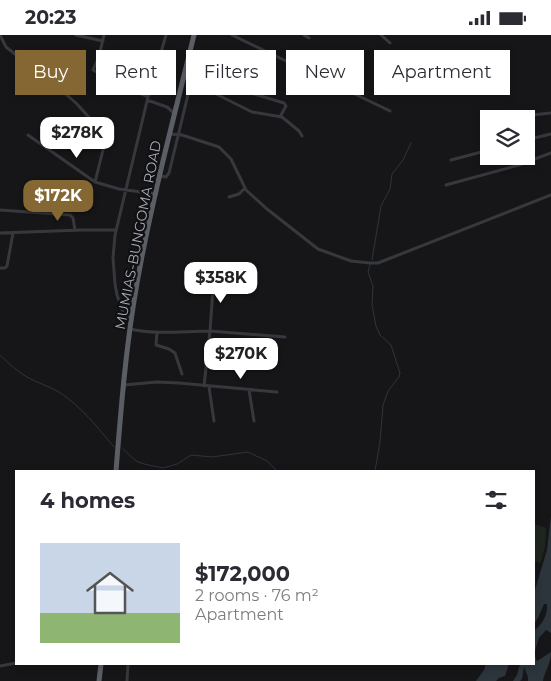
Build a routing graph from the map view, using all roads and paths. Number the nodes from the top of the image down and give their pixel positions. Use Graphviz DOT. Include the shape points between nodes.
graph roads {
  1 [pos="0,35"];
  2 [pos="76,35"];
  3 [pos="104,35"];
  4 [pos="166,35"];
  5 [pos="194,35"];
  6 [pos="232,35"];
  7 [pos="304,35"];
  8 [pos="381,35"];
  9 [pos="309,38"];
  10 [pos="103,41"];
  11 [pos="390,43"];
  12 [pos="190,50"];
  13 [pos="186,67"];
  14 [pos="184,78"];
  15 [pos="180,93"];
  16 [pos="186,95"];
  17 [pos="187,95"];
  18 [pos="219,95"];
  19 [pos="257,95"];
  20 [pos="148,99"];
  21 [pos="177,105"];
  22 [pos="184,108"];
  23 [pos="390,111"];
  24 [pos="551,113"];
  25 [pos="174,115"];
  26 [pos="535,115"];
  27 [pos="280,117"];
  28 [pos="182,118"];
  29 [pos="170,132"];
  30 [pos="179,133"];
  31 [pos="551,133"];
  32 [pos="28,135"];
  33 [pos="302,135"];
  34 [pos="535,137"];
  35 [pos="480,152"];
  36 [pos="165,153"];
  37 [pos="551,153"];
  38 [pos="175,154"];
  39 [pos="451,160"];
  40 [pos="160,177"];
  41 [pos="95,182"];
  42 [pos="446,185"];
  43 [pos="126,189"];
  44 [pos="244,189"];
  45 [pos="156,194"];
  46 [pos="551,195"];
  47 [pos="228,197"];
  48 [pos="0,210"];
  49 [pos="75,230"];
  50 [pos="116,230"];
  51 [pos="0,233"];
  52 [pos="13,233"];
  53 [pos="0,268"];
  54 [pos="214,274"];
  55 [pos="131,319"];
  56 [pos="130,329"];
  57 [pos="210,331"];
  58 [pos="157,332"];
  59 [pos="285,337"];
  60 [pos="182,374"];
  61 [pos="123,385"];
  62 [pos="204,386"];
  63 [pos="210,387"];
  64 [pos="249,390"];
  65 [pos="277,392"];
  66 [pos="214,421"];
  67 [pos="254,421"];
  68 [pos="116,470"];
  69 [pos="15,663"];
  70 [pos="101,665"];
  71 [pos="128,665"];
  72 [pos="0,666"];
  73 [pos="99,681"];
  74 [pos="127,681"];
  1 -- 41 [label="street" via="6,47 77,104 104,134"];
  2 -- 10 [label="street"];
  3 -- 10 [label="street"];
  4 -- 20 [label="street"];
  5 -- 12 [label="highway, MUMIAS-BUNGOMA ROAD"];
  6 -- 23 [label="street"];
  7 -- 9 [label="street"];
  8 -- 11 [label="street"];
  10 -- 20 [label="street" via="94,71"];
  13 -- 14 [label="highway, MUMIAS-BUNGOMA ROAD"];
  14 -- 15 [label="highway, MUMIAS-BUNGOMA ROAD"];
  15 -- 16 [label="street"];
  15 -- 21 [label="highway, MUMIAS-BUNGOMA ROAD"];
  17 -- 22 [label="street"];
  18 -- 27 [label="street" via="252,112"];
  19 -- 27 [label="street" via="284,103 286,106"];
  20 -- 25 [label="street" via="167,107"];
  20 -- 43 [label="street"];
  21 -- 22 [label="street"];
  21 -- 25 [label="highway, MUMIAS-BUNGOMA ROAD"];
  22 -- 28 [label="street"];
  24 -- 26 [label="street"];
  25 -- 28 [label="street"];
  25 -- 29 [label="highway, MUMIAS-BUNGOMA ROAD"];
  27 -- 33 [label="street"];
  28 -- 30 [label="street"];
  29 -- 30 [label="street"];
  29 -- 36 [label="highway, MUMIAS-BUNGOMA ROAD"];
  30 -- 38 [label="street"];
  30 -- 44 [label="street" via="219,147 231,159"];
  31 -- 34 [label="street"];
  32 -- 41 [label="street"];
  35 -- 39 [label="street"];
  36 -- 38 [label="street"];
  36 -- 40 [label="highway, MUMIAS-BUNGOMA ROAD"];
  37 -- 42 [label="street"];
  38 -- 40 [label="street" via="168,175"];
  40 -- 45 [label="highway, MUMIAS-BUNGOMA ROAD"];
  41 -- 43 [label="street"];
  43 -- 45 [label="street"];
  43 -- 50 [label="street"];
  44 -- 46 [label="street" via="318,249 350,261 373,264"];
  44 -- 47 [label="street"];
  45 -- 55 [label="highway, MUMIAS-BUNGOMA ROAD"];
  48 -- 49 [label="street" via="70,215"];
  49 -- 50 [label="street"];
  49 -- 52 [label="street"];
  50 -- 55 [label="street" via="113,258 117,295 124,315"];
  51 -- 52 [label="street"];
  52 -- 53 [label="street" via="7,266"];
  54 -- 57 [label="street"];
  55 -- 56 [label="highway, MUMIAS-BUNGOMA ROAD"];
  56 -- 58 [label="street"];
  56 -- 61 [label="highway, MUMIAS-BUNGOMA ROAD"];
  57 -- 58 [label="street"];
  57 -- 59 [label="street"];
  57 -- 62 [label="street"];
  58 -- 60 [label="street" via="157,346 169,349 176,356"];
  61 -- 62 [label="street" via="161,382"];
  61 -- 68 [label="highway, MUMIAS-BUNGOMA ROAD"];
  62 -- 63 [label="street"];
  63 -- 64 [label="street"];
  63 -- 66 [label="street"];
  64 -- 65 [label="street"];
  64 -- 67 [label="street"];
  69 -- 72 [label="street"];
  70 -- 73 [label="highway"];
  71 -- 74 [label="street"];
}
